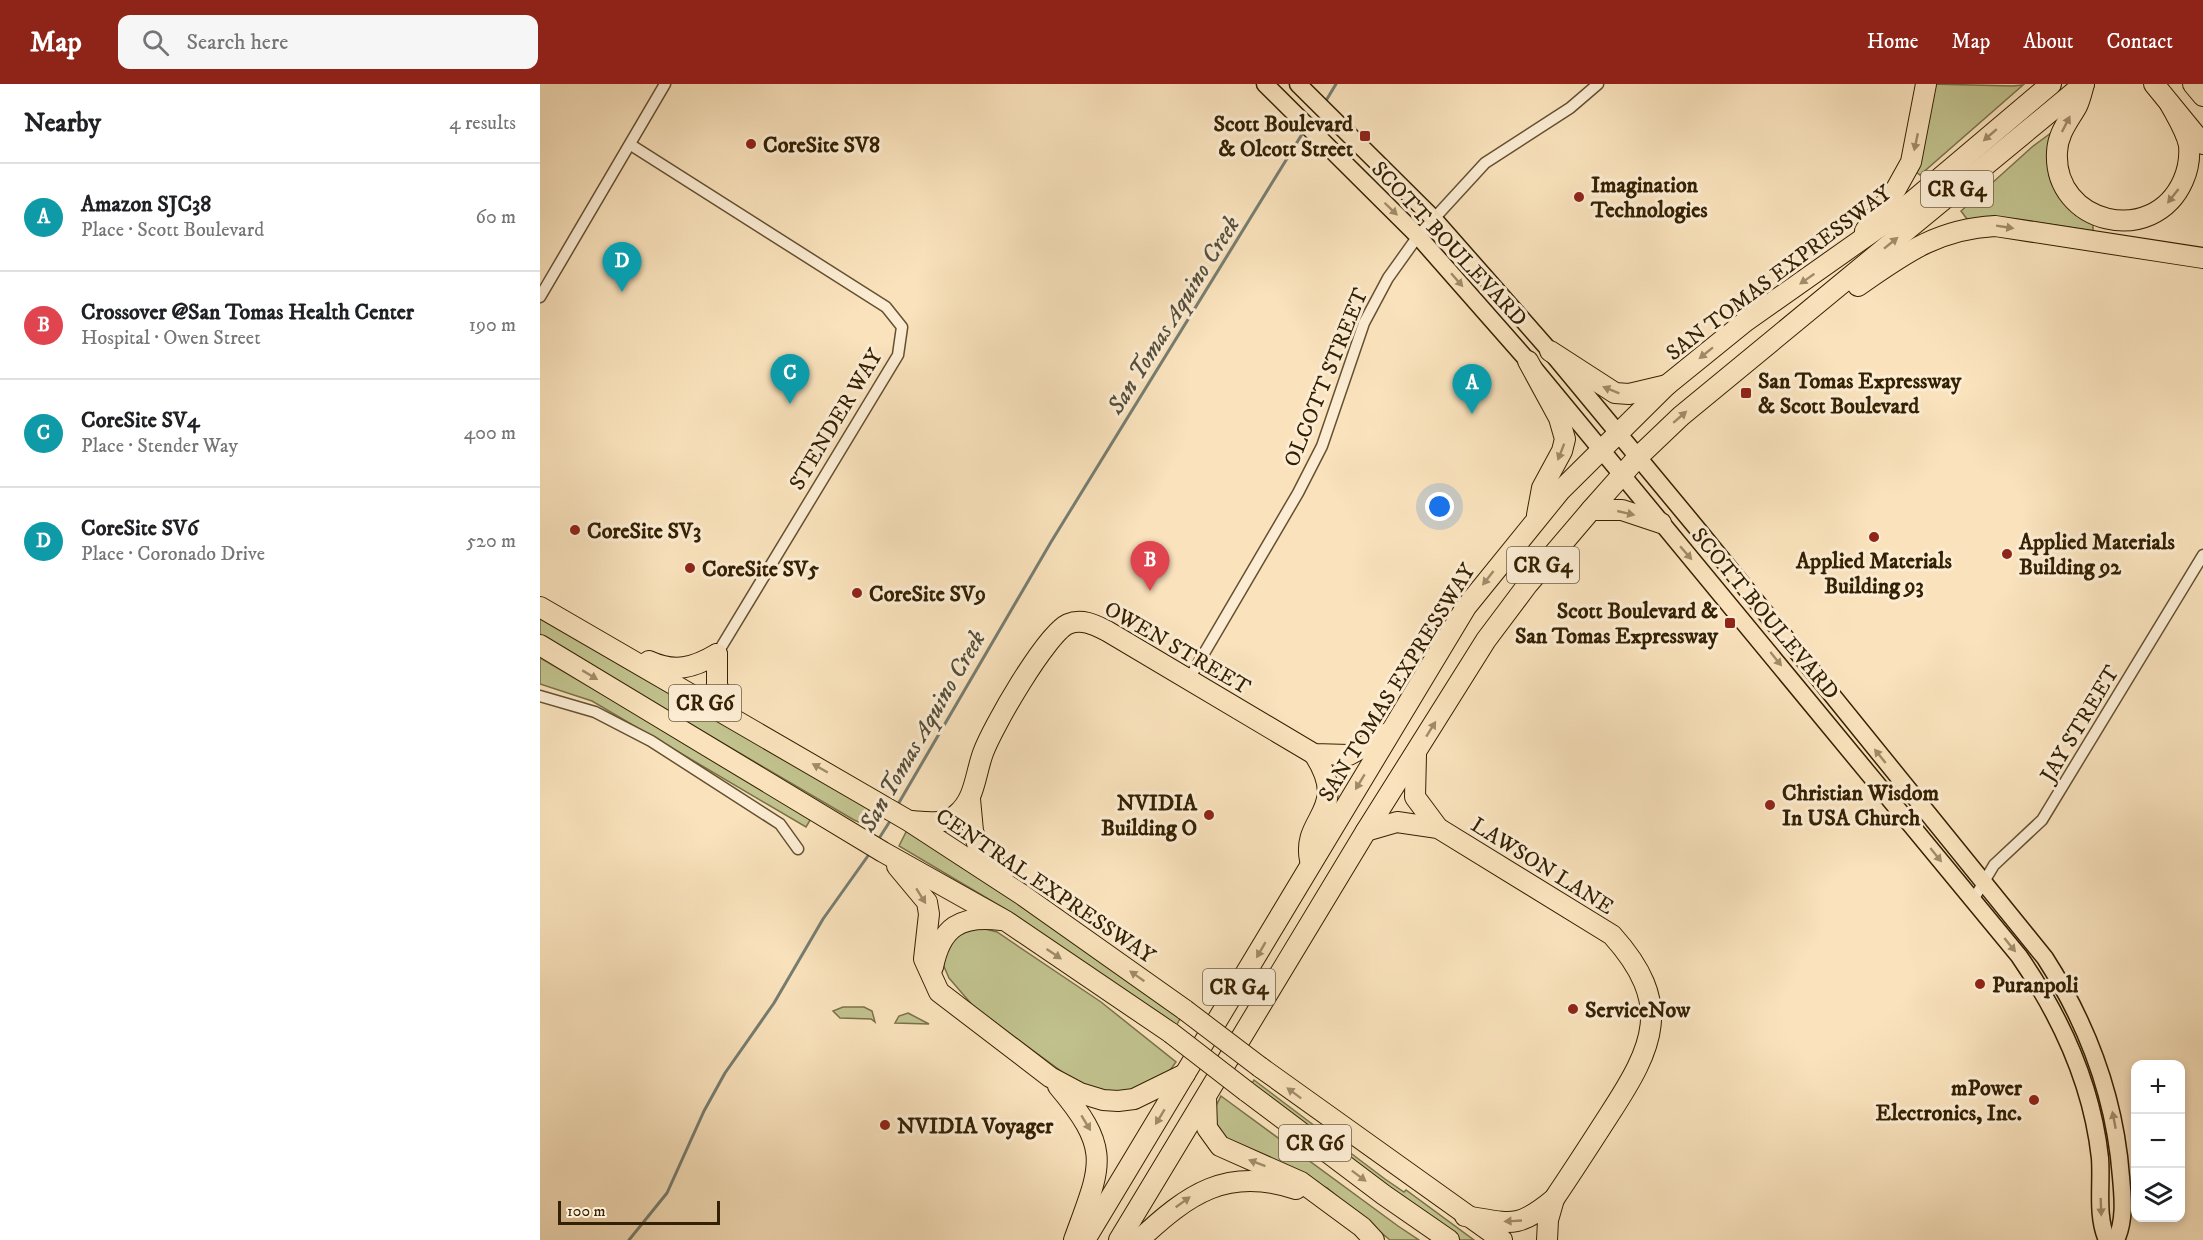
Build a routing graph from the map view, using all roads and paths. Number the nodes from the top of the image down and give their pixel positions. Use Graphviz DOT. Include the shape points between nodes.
graph roads {
  1 [pos="664,84"];
  2 [pos="1265,84"];
  3 [pos="1298,84"];
  4 [pos="1598,84"];
  5 [pos="1926,84"];
  6 [pos="2051,84"];
  7 [pos="2084,84"];
  8 [pos="2154,84"];
  9 [pos="2193,84"];
  10 [pos="2203,96"];
  11 [pos="2170,104"];
  12 [pos="2203,144"];
  13 [pos="631,145"];
  14 [pos="1433,218"];
  15 [pos="1418,236"];
  16 [pos="1855,246"];
  17 [pos="2203,258"];
  18 [pos="1830,294"];
  19 [pos="540,297"];
  20 [pos="1550,351"];
  21 [pos="1528,361"];
  22 [pos="1667,385"];
  23 [pos="1618,432"];
  24 [pos="1601,450"];
  25 [pos="1638,457"];
  26 [pos="1622,476"];
  27 [pos="1591,510"];
  28 [pos="1537,516"];
  29 [pos="1661,523"];
  30 [pos="2203,555"];
  31 [pos="540,606"];
  32 [pos="558,618"];
  33 [pos="540,645"];
  34 [pos="717,654"];
  35 [pos="1189,679"];
  36 [pos="540,696"];
  37 [pos="729,716"];
  38 [pos="1390,732"];
  39 [pos="1416,752"];
  40 [pos="1314,754"];
  41 [pos="970,799"];
  42 [pos="909,820"];
  43 [pos="1438,828"];
  44 [pos="1366,831"];
  45 [pos="798,849"];
  46 [pos="883,852"];
  47 [pos="1311,864"];
  48 [pos="1985,881"];
  49 [pos="1021,894"];
  50 [pos="1973,900"];
  51 [pos="1006,921"];
  52 [pos="931,976"];
  53 [pos="1187,1072"];
  54 [pos="1050,1077"];
  55 [pos="1206,1095"];
  56 [pos="1554,1199"];
  57 [pos="1327,1200"];
  58 [pos="1465,1216"];
  59 [pos="1074,1240"];
  60 [pos="1085,1240"];
  61 [pos="1119,1240"];
  62 [pos="1139,1240"];
  63 [pos="1374,1240"];
  64 [pos="1449,1240"];
  65 [pos="1502,1240"];
  66 [pos="1547,1240"];
  67 [pos="2107,1240"];
  68 [pos="2116,1240"];
  1 -- 13 [label="street"];
  2 -- 15 [label="main road, SCOTT BOULEVARD, one-way"];
  3 -- 14 [label="main road, SCOTT BOULEVARD"];
  4 -- 14 [label="street, OLCOTT STREET" via="1570,108 1485,162"];
  5 -- 16 [label="highway, one-way" via="1911,162"];
  6 -- 16 [label="highway, SAN TOMAS EXPRESSWAY / CR G4, one-way"];
  11 -- 7 [label="highway, one-way" via="2189,146 2188,165 2180,188 2170,202 2145,217 2109,220 2074,199 2058,165 2059,139"];
  18 -- 7 [label="highway, SAN TOMAS EXPRESSWAY / CR G4, one-way"];
  8 -- 11 [label="highway"];
  9 -- 10 [label="highway"];
  11 -- 12 [label="highway"];
  13 -- 19 [label="street"];
  13 -- 34 [label="street, STENDER WAY" via="886,307 902,327 898,355"];
  14 -- 15 [label="street, OLCOTT STREET"];
  14 -- 20 [label="main road, SCOTT BOULEVARD"];
  15 -- 21 [label="main road, SCOTT BOULEVARD, one-way"];
  15 -- 35 [label="street, OLCOTT STREET" via="1388,278 1364,322 1322,446"];
  16 -- 22 [label="highway, SAN TOMAS EXPRESSWAY / CR G4, one-way" via="1746,321"];
  18 -- 17 [label="highway, one-way" via="1848,292 1916,247 1947,233 1974,227 1995,226"];
  25 -- 18 [label="highway, SAN TOMAS EXPRESSWAY / CR G4, one-way" via="1681,416"];
  22 -- 20 [label="highway, one-way" via="1629,394 1615,393"];
  20 -- 23 [label="main road, SCOTT BOULEVARD"];
  21 -- 24 [label="main road, SCOTT BOULEVARD"];
  21 -- 28 [label="highway, one-way" via="1559,418 1565,439 1542,488"];
  22 -- 23 [label="highway, SAN TOMAS EXPRESSWAY / CR G4"];
  23 -- 24 [label="highway, SAN TOMAS EXPRESSWAY / CR G4"];
  23 -- 25 [label="main road, SCOTT BOULEVARD"];
  24 -- 26 [label="main road, SCOTT BOULEVARD"];
  24 -- 28 [label="highway, SAN TOMAS EXPRESSWAY / CR G4"];
  25 -- 26 [label="highway, SAN TOMAS EXPRESSWAY / CR G4"];
  48 -- 25 [label="main road, SCOTT BOULEVARD, one-way"];
  26 -- 27 [label="highway, SAN TOMAS EXPRESSWAY / CR G4"];
  26 -- 29 [label="main road, SCOTT BOULEVARD"];
  27 -- 29 [label="highway, one-way" via="1622,510"];
  39 -- 27 [label="highway, SAN TOMAS EXPRESSWAY / CR G4, one-way" via="1486,640"];
  28 -- 38 [label="highway, SAN TOMAS EXPRESSWAY / CR G4, one-way" via="1466,607"];
  29 -- 50 [label="main road, SCOTT BOULEVARD, one-way"];
  30 -- 48 [label="street, JAY STREET" via="2042,820 1994,865"];
  31 -- 32 [label="highway"];
  32 -- 34 [label="highway" via="662,667 684,670"];
  32 -- 37 [label="highway, CENTRAL EXPRESSWAY / CR G6"];
  33 -- 46 [label="highway, CR G6, one-way"];
  34 -- 37 [label="highway" via="717,685"];
  35 -- 40 [label="highway, OWEN STREET"];
  35 -- 41 [label="highway, OWEN STREET" via="1093,624 1070,623 1056,632 1046,646 993,731"];
  36 -- 45 [label="street" via="595,712 651,741 780,824"];
  42 -- 37 [label="highway, CENTRAL EXPRESSWAY / CR G6, one-way"];
  38 -- 40 [label="highway" via="1348,755"];
  38 -- 47 [label="highway, SAN TOMAS EXPRESSWAY / CR G4, one-way"];
  39 -- 43 [label="highway" via="1415,797"];
  39 -- 44 [label="highway, SAN TOMAS EXPRESSWAY / CR G4"];
  40 -- 47 [label="highway" via="1329,781 1326,805 1307,845"];
  41 -- 42 [label="highway" via="954,818 936,822"];
  41 -- 49 [label="highway" via="977,843"];
  42 -- 49 [label="highway, CENTRAL EXPRESSWAY / CR G6"];
  43 -- 44 [label="highway" via="1406,822"];
  43 -- 56 [label="highway, LAWSON LANE" via="1612,935 1640,973 1646,992 1651,1032 1638,1070"];
  44 -- 55 [label="highway, SAN TOMAS EXPRESSWAY / CR G4"];
  46 -- 51 [label="highway, CR G6"];
  46 -- 52 [label="highway, one-way" via="927,902 924,959"];
  47 -- 53 [label="highway, SAN TOMAS EXPRESSWAY / CR G4, one-way"];
  48 -- 50 [label="street, JAY STREET"];
  68 -- 48 [label="main road, SCOTT BOULEVARD, one-way" via="2122,1220 2119,1153 2108,1094 2095,1054 2063,986"];
  58 -- 49 [label="highway, CENTRAL EXPRESSWAY / CR G6, one-way, bridge"];
  50 -- 67 [label="main road, SCOTT BOULEVARD, one-way" via="2041,988 2076,1059 2095,1126 2102,1227"];
  51 -- 52 [label="highway" via="984,918 963,921 952,928 937,947"];
  51 -- 64 [label="highway, CR G6, one-way, bridge" via="1171,1033"];
  52 -- 54 [label="highway" via="939,992 957,1008"];
  53 -- 54 [label="highway" via="1154,1091 1118,1101 1080,1093"];
  53 -- 60 [label="highway, SAN TOMAS EXPRESSWAY / CR G4, one-way"];
  54 -- 59 [label="highway, one-way" via="1080,1113 1092,1132 1097,1151 1092,1191"];
  57 -- 55 [label="highway, one-way" via="1301,1182 1220,1146 1207,1128"];
  55 -- 61 [label="highway, SAN TOMAS EXPRESSWAY / CR G4"];
  56 -- 58 [label="highway, one-way" via="1538,1213 1515,1224"];
  56 -- 66 [label="highway"];
  62 -- 57 [label="highway, one-way" via="1166,1214 1216,1184 1251,1180 1280,1184"];
  57 -- 63 [label="highway"];
  58 -- 65 [label="highway, CENTRAL EXPRESSWAY / CR G6"];
}
